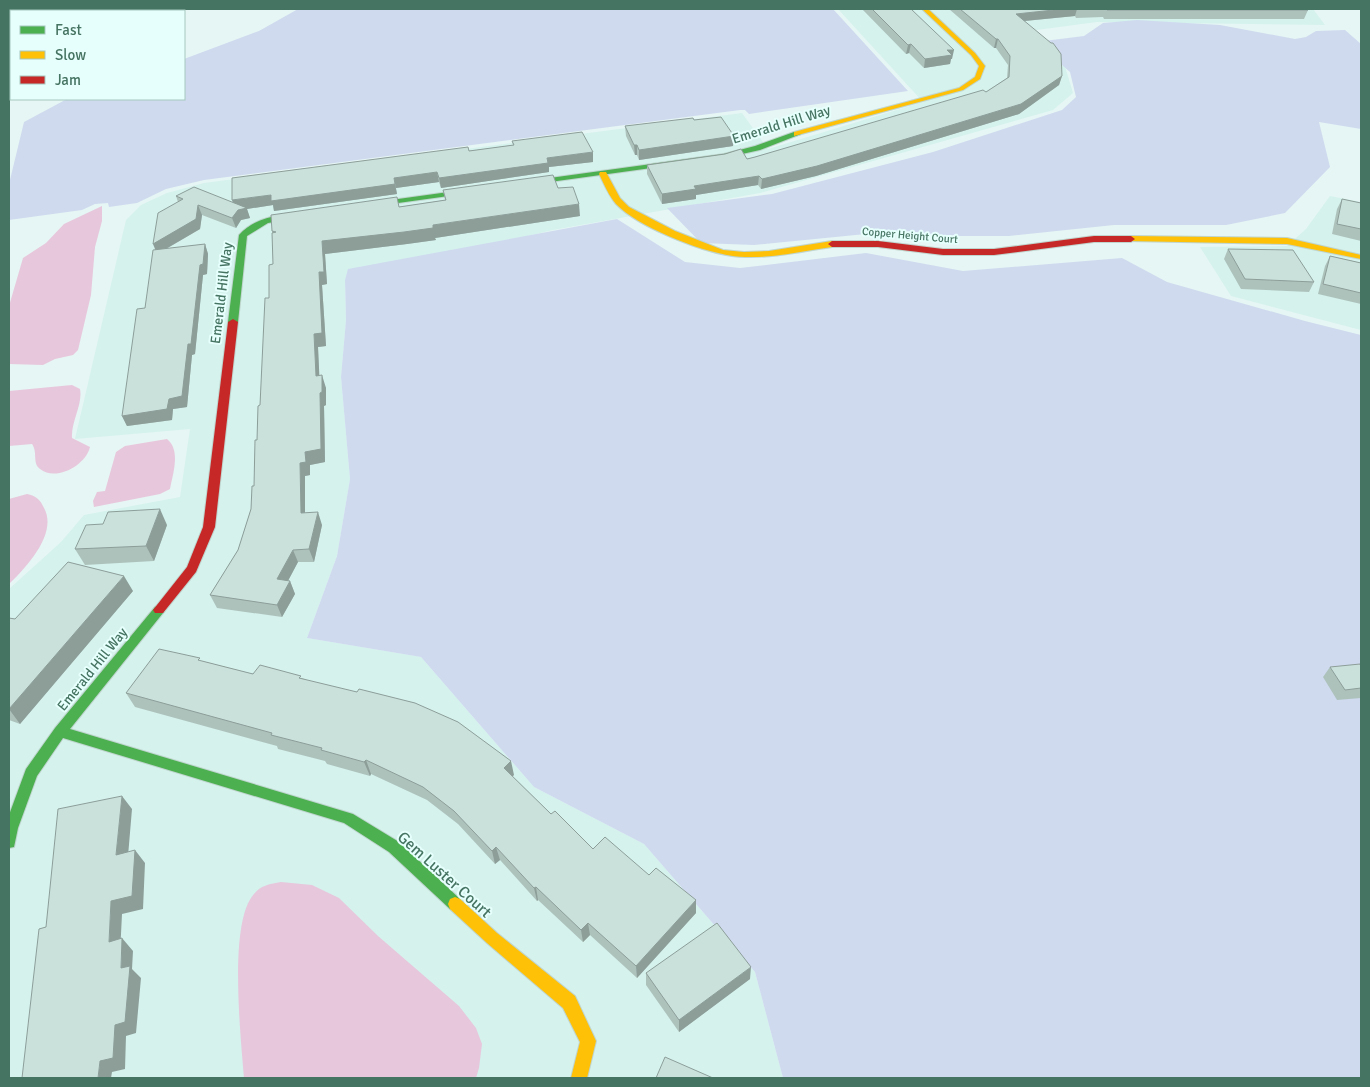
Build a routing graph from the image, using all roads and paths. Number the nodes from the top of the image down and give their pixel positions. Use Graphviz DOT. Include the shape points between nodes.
graph roads {
  1 [pos="925,9"];
  2 [pos="603,174"];
  3 [pos="349,208"];
  4 [pos="320,212"];
  5 [pos="1361,256"];
  6 [pos="60,732"];
  7 [pos="9,842"];
  8 [pos="579,1078"];
  1 -- 2 [label="street, Emerald Hill Way" via="982,66 978,78 961,89 724,156"];
  2 -- 3 [label="street, Emerald Hill Way"];
  2 -- 5 [label="street, Copper Height Court" via="619,202 644,219 693,243 732,254 769,254 840,243 944,252 994,252 1094,239 1288,241"];
  4 -- 6 [label="street, Emerald Hill Way" via="271,219 249,226 243,235 209,527 192,569"];
  6 -- 7 [label="street, Emerald Hill Way" via="31,773"];
  6 -- 8 [label="street, Gem Luster Court" via="348,818 394,847 492,938 569,1002 588,1041"];
}
